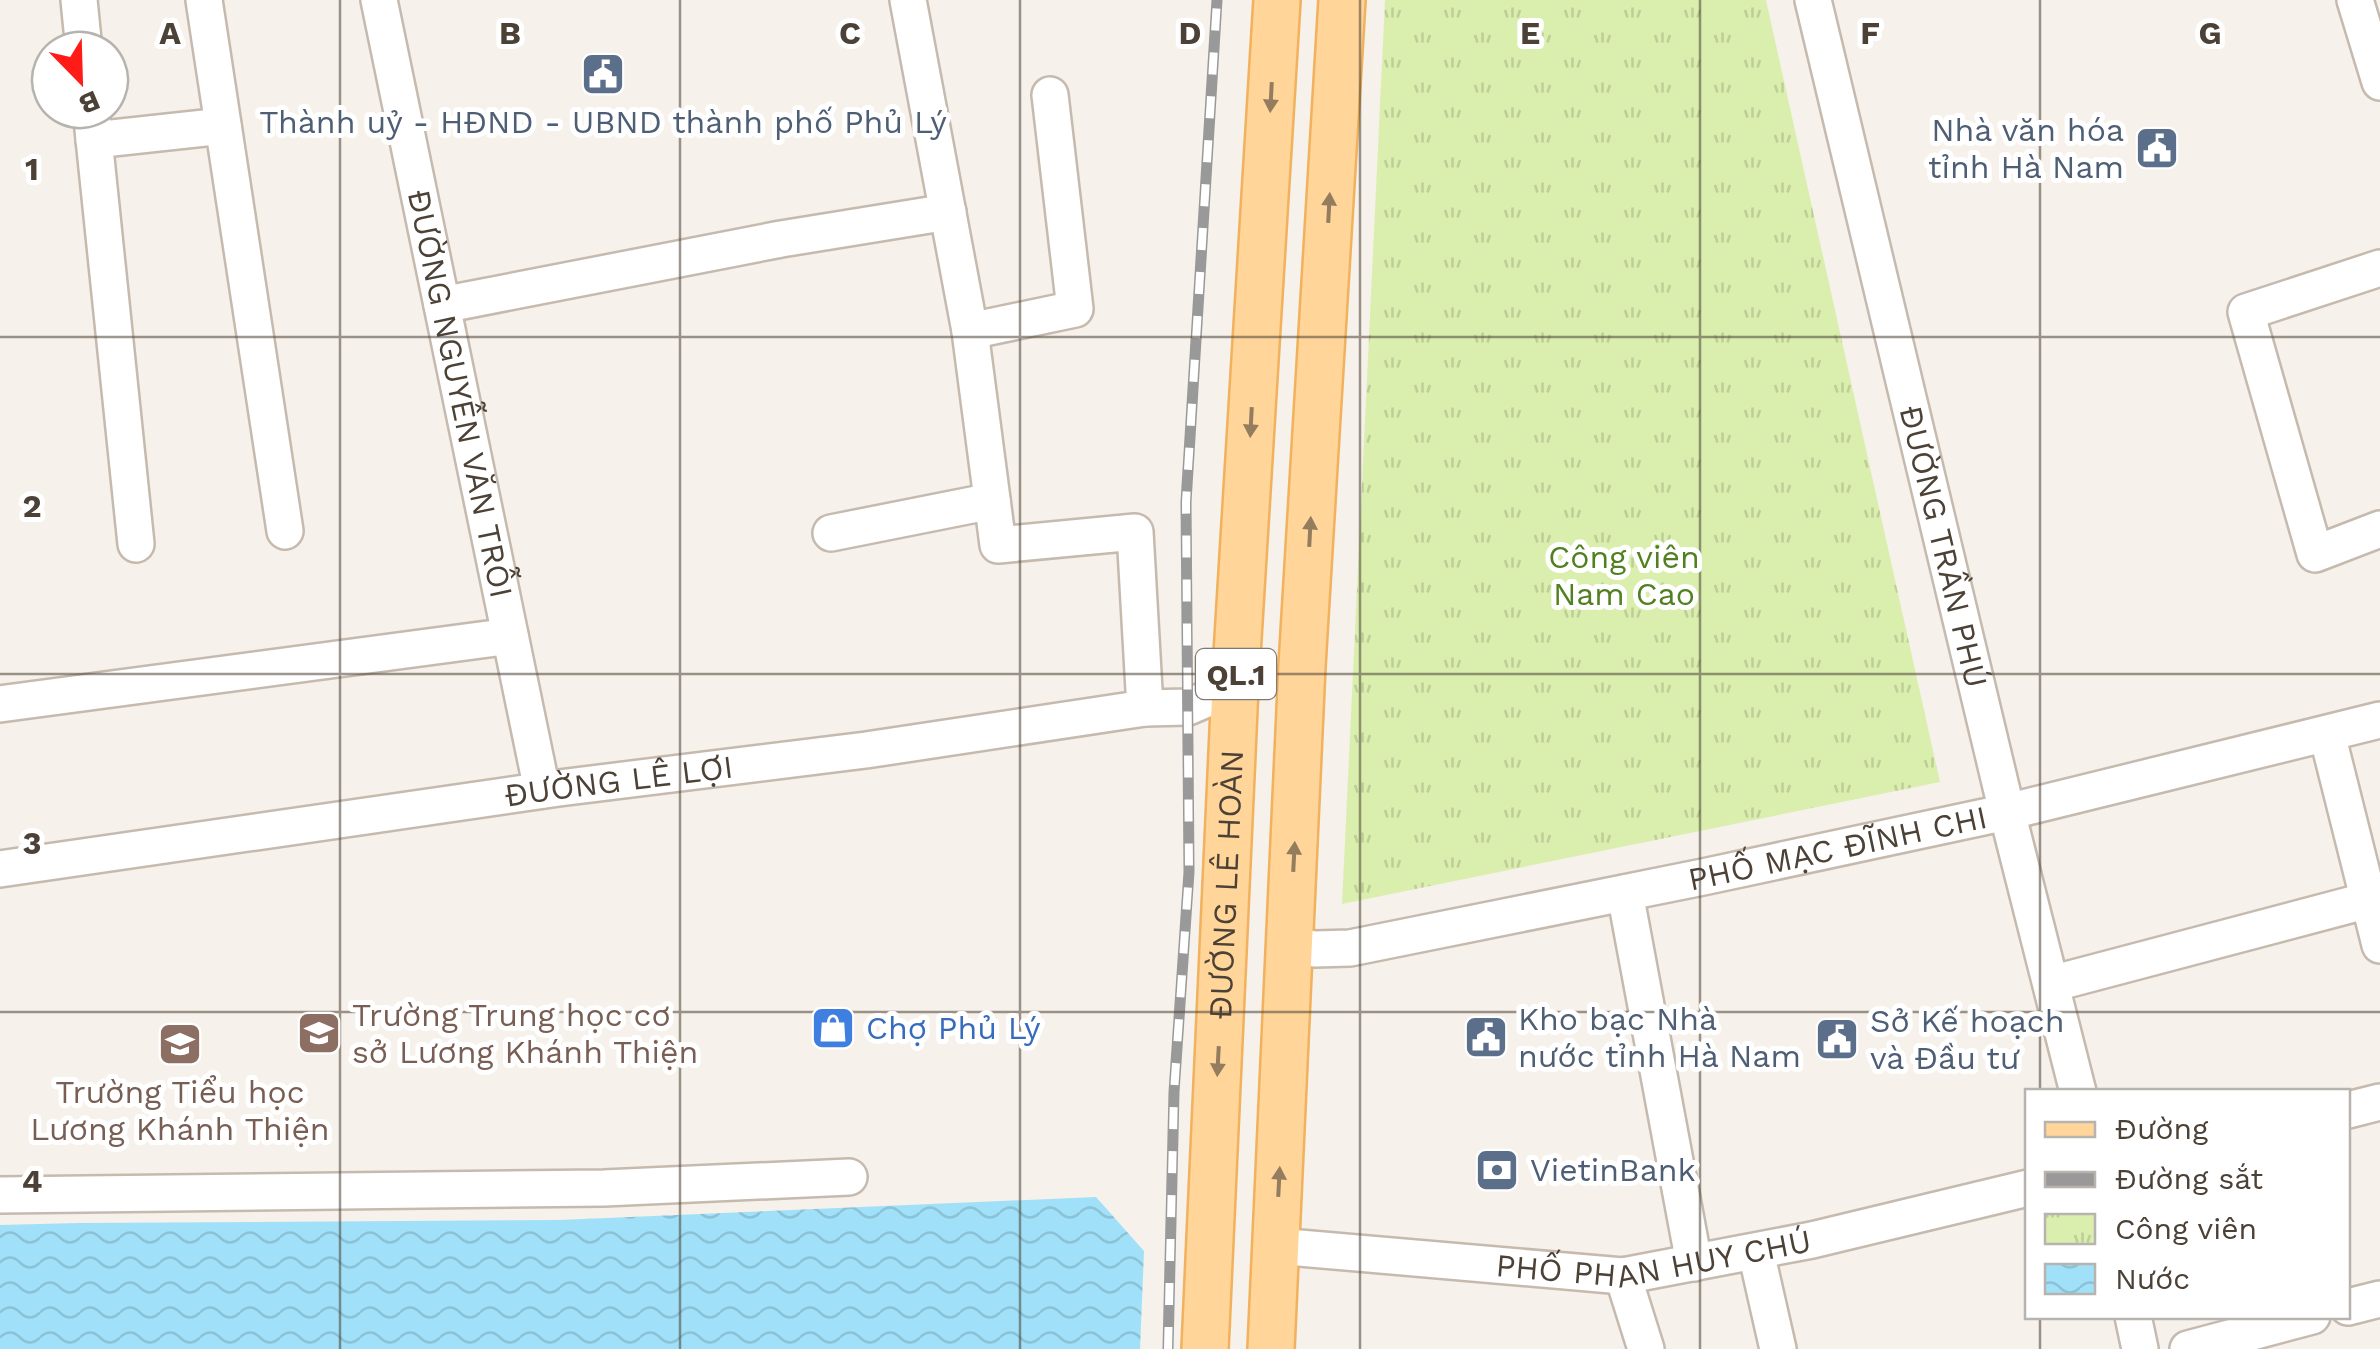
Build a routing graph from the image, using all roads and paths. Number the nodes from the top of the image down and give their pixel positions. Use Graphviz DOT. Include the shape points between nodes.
graph roads {
  1 [pos="79,0"];
  2 [pos="204,0"];
  3 [pos="379,0"];
  4 [pos="908,0"];
  5 [pos="1277,0"];
  6 [pos="1342,0"];
  7 [pos="1813,0"];
  8 [pos="2356,0"];
  9 [pos="82,30"];
  10 [pos="2380,82"];
  11 [pos="1050,95"];
  12 [pos="130,125"];
  13 [pos="223,126"];
  14 [pos="93,130"];
  15 [pos="948,212"];
  16 [pos="2380,268"];
  17 [pos="442,305"];
  18 [pos="970,331"];
  19 [pos="992,500"];
  20 [pos="2380,529"];
  21 [pos="285,531"];
  22 [pos="832,534"];
  23 [pos="136,544"];
  24 [pos="510,636"];
  25 [pos="1235,686"];
  26 [pos="1301,688"];
  27 [pos="0,704"];
  28 [pos="1145,708"];
  29 [pos="2380,720"];
  30 [pos="2327,734"];
  31 [pos="542,790"];
  32 [pos="2007,812"];
  33 [pos="0,869"];
  34 [pos="1625,892"];
  35 [pos="2374,899"];
  36 [pos="2380,945"];
  37 [pos="1290,946"];
  38 [pos="2051,984"];
  39 [pos="2077,1089"];
  40 [pos="2380,1102"];
  41 [pos="2350,1110"];
  42 [pos="849,1177"];
  43 [pos="2025,1189"];
  44 [pos="0,1195"];
  45 [pos="1276,1246"];
  46 [pos="1756,1252"];
  47 [pos="1694,1264"];
  48 [pos="1624,1276"];
  49 [pos="2380,1299"];
  50 [pos="2350,1306"];
  51 [pos="2133,1319"];
  52 [pos="2301,1319"];
  53 [pos="1205,1349"];
  54 [pos="1272,1349"];
  55 [pos="1646,1349"];
  56 [pos="1778,1349"];
  57 [pos="2140,1349"];
  58 [pos="2188,1349"];
  1 -- 9 [label="street"];
  2 -- 13 [label="street"];
  3 -- 17 [label="street, ĐƯỜNG NGUYỄN VĂN TRỖI"];
  4 -- 15 [label="street"];
  5 -- 25 [label="main road, ĐƯỜNG LÊ HOÀN / QL.1, one-way"];
  26 -- 6 [label="main road, ĐƯỜNG LÊ HOÀN / QL.1, one-way"];
  7 -- 32 [label="street, ĐƯỜNG TRẦN PHÚ"];
  8 -- 10 [label="street"];
  11 -- 18 [label="street" via="1075,308"];
  12 -- 13 [label="street"];
  13 -- 21 [label="street"];
  14 -- 23 [label="street"];
  15 -- 17 [label="street"];
  15 -- 18 [label="street"];
  16 -- 20 [label="street" via="2246,312 2315,554"];
  17 -- 24 [label="street, ĐƯỜNG NGUYỄN VĂN TRỖI"];
  18 -- 19 [label="street"];
  19 -- 22 [label="street"];
  19 -- 28 [label="street" via="998,545 1135,532"];
  24 -- 27 [label="street"];
  24 -- 31 [label="street, ĐƯỜNG NGUYỄN VĂN TRỖI"];
  25 -- 26 [label="main road"];
  25 -- 28 [label="street, ĐƯỜNG LÊ LỢI" via="1188,708"];
  25 -- 53 [label="main road, ĐƯỜNG LÊ HOÀN / QL.1, one-way"];
  37 -- 26 [label="main road, ĐƯỜNG LÊ HOÀN / QL.1, one-way"];
  28 -- 31 [label="street, ĐƯỜNG LÊ LỢI"];
  29 -- 30 [label="street, PHỐ MẠC ĐĨNH CHI"];
  30 -- 32 [label="street, PHỐ MẠC ĐĨNH CHI"];
  30 -- 35 [label="street"];
  31 -- 33 [label="street, ĐƯỜNG LÊ LỢI"];
  32 -- 34 [label="street, PHỐ MẠC ĐĨNH CHI"];
  32 -- 38 [label="street, ĐƯỜNG TRẦN PHÚ"];
  34 -- 37 [label="street, PHỐ MẠC ĐĨNH CHI" via="1350,948"];
  34 -- 47 [label="street"];
  35 -- 36 [label="street"];
  35 -- 38 [label="street"];
  45 -- 37 [label="main road, ĐƯỜNG LÊ HOÀN / QL.1, one-way"];
  38 -- 39 [label="street, ĐƯỜNG TRẦN PHÚ"];
  40 -- 41 [label="street"];
  42 -- 44 [label="street" via="604,1188"];
  43 -- 46 [label="street, PHỐ PHAN HUY CHÚ"];
  45 -- 48 [label="street, PHỐ PHAN HUY CHÚ"];
  45 -- 54 [label="main road, ĐƯỜNG LÊ HOÀN / QL.1"];
  46 -- 47 [label="street, PHỐ PHAN HUY CHÚ"];
  46 -- 56 [label="street"];
  47 -- 48 [label="street, PHỐ PHAN HUY CHÚ"];
  48 -- 55 [label="street"];
  49 -- 50 [label="street"];
  51 -- 57 [label="street"];
  52 -- 58 [label="street"];
}
